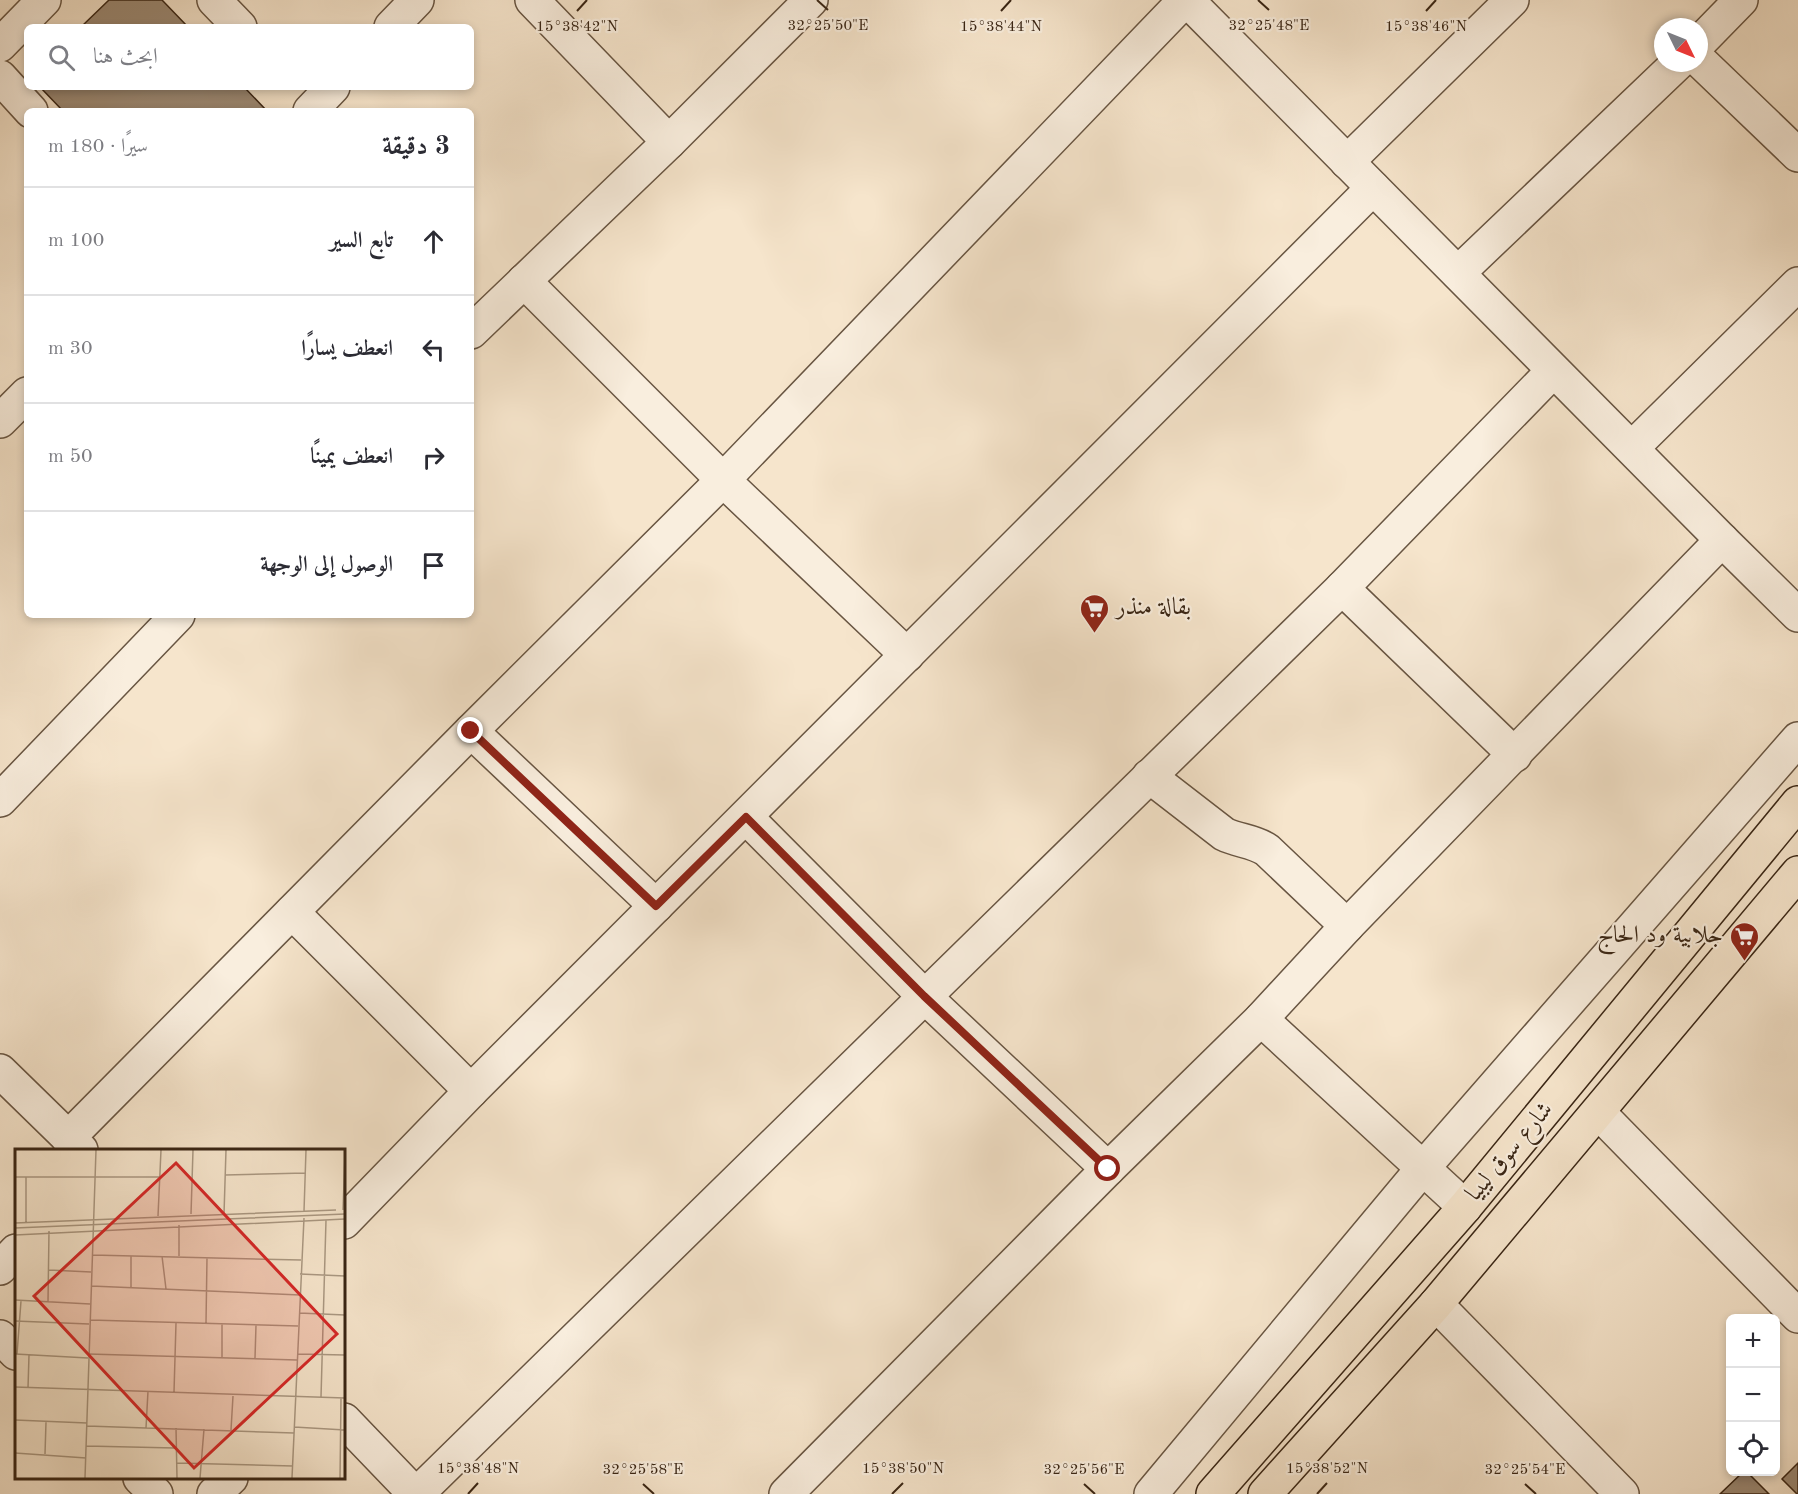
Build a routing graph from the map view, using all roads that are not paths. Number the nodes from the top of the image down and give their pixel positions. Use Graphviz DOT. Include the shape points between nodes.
graph roads {
  1 [pos="44,0"];
  2 [pos="214,0"];
  3 [pos="417,0"];
  4 [pos="532,0"];
  5 [pos="811,0"];
  6 [pos="1186,0"];
  7 [pos="1512,0"];
  8 [pos="1742,0"];
  9 [pos="237,24"];
  10 [pos="394,24"];
  11 [pos="1708,34"];
  12 [pos="0,45"];
  13 [pos="1708,69"];
  14 [pos="1669,72"];
  15 [pos="0,77"];
  16 [pos="28,108"];
  17 [pos="669,142"];
  18 [pos="1798,155"];
  19 [pos="1347,162"];
  20 [pos="1373,188"];
  21 [pos="1458,273"];
  22 [pos="524,281"];
  23 [pos="1798,284"];
  24 [pos="474,329"];
  25 [pos="1554,371"];
  26 [pos="1632,448"];
  27 [pos="723,480"];
  28 [pos="1722,540"];
  29 [pos="1342,588"];
  30 [pos="1798,615"];
  31 [pos="175,618"];
  32 [pos="907,655"];
  33 [pos="471,731"];
  34 [pos="1798,739"];
  35 [pos="1515,755"];
  36 [pos="1149,776"];
  37 [pos="0,800"];
  38 [pos="1798,803"];
  39 [pos="746,817"];
  40 [pos="1798,873"];
  41 [pos="656,906"];
  42 [pos="292,912"];
  43 [pos="1347,926"];
  44 [pos="924,996"];
  45 [pos="1262,1019"];
  46 [pos="0,1071"];
  47 [pos="471,1091"];
  48 [pos="1599,1112"];
  49 [pos="75,1144"];
  50 [pos="1423,1168"];
  51 [pos="1108,1169"];
  52 [pos="1465,1207"];
  53 [pos="345,1221"];
  54 [pos="15,1252"];
  55 [pos="0,1268"];
  56 [pos="1436,1304"];
  57 [pos="1798,1316"];
  58 [pos="0,1337"];
  59 [pos="15,1352"];
  60 [pos="345,1421"];
  61 [pos="141,1479"];
  62 [pos="230,1479"];
  63 [pos="156,1494"];
  64 [pos="214,1494"];
  65 [pos="416,1494"];
  66 [pos="786,1494"];
  67 [pos="1151,1494"];
  68 [pos="1213,1494"];
  69 [pos="1265,1494"];
  70 [pos="1622,1494"];
  1 -- 12 [label="street"];
  2 -- 9 [label="street"];
  3 -- 10 [label="street"];
  4 -- 17 [label="street"];
  5 -- 17 [label="street"];
  6 -- 19 [label="street"];
  6 -- 27 [label="street"];
  7 -- 19 [label="street"];
  8 -- 11 [label="street"];
  13 -- 18 [label="street"];
  14 -- 21 [label="street"];
  15 -- 16 [label="street"];
  17 -- 22 [label="street"];
  19 -- 20 [label="street"];
  20 -- 21 [label="street"];
  20 -- 32 [label="street"];
  21 -- 25 [label="street"];
  22 -- 24 [label="street"];
  22 -- 27 [label="street"];
  23 -- 26 [label="street"];
  25 -- 26 [label="street"];
  25 -- 29 [label="street"];
  26 -- 28 [label="street"];
  27 -- 32 [label="street"];
  27 -- 33 [label="street"];
  28 -- 30 [label="street"];
  28 -- 35 [label="street"];
  29 -- 35 [label="street"];
  29 -- 36 [label="street"];
  31 -- 37 [label="street"];
  32 -- 39 [label="street"];
  33 -- 41 [label="street"];
  33 -- 42 [label="street"];
  34 -- 50 [label="street"];
  35 -- 43 [label="street"];
  36 -- 43 [label="street" via="1224,834 1267,850"];
  36 -- 44 [label="street"];
  38 -- 52 [label="main road, شارع سوق ليبيا"];
  39 -- 41 [label="street"];
  39 -- 44 [label="street"];
  40 -- 48 [label="main road, شارع سوق ليبيا"];
  41 -- 47 [label="street"];
  42 -- 47 [label="street"];
  42 -- 49 [label="street"];
  43 -- 45 [label="street"];
  44 -- 51 [label="street"];
  44 -- 65 [label="street"];
  45 -- 50 [label="street"];
  45 -- 51 [label="street"];
  46 -- 49 [label="street"];
  47 -- 53 [label="street"];
  48 -- 56 [label="main road, شارع سوق ليبيا"];
  48 -- 57 [label="street"];
  50 -- 52 [label="street"];
  50 -- 67 [label="street"];
  51 -- 66 [label="street"];
  52 -- 68 [label="main road, شارع سوق ليبيا"];
  54 -- 55 [label="street"];
  56 -- 69 [label="main road, شارع سوق ليبيا"];
  56 -- 70 [label="street"];
  58 -- 59 [label="street"];
  60 -- 65 [label="street"];
  61 -- 63 [label="street"];
  62 -- 64 [label="street"];
}
